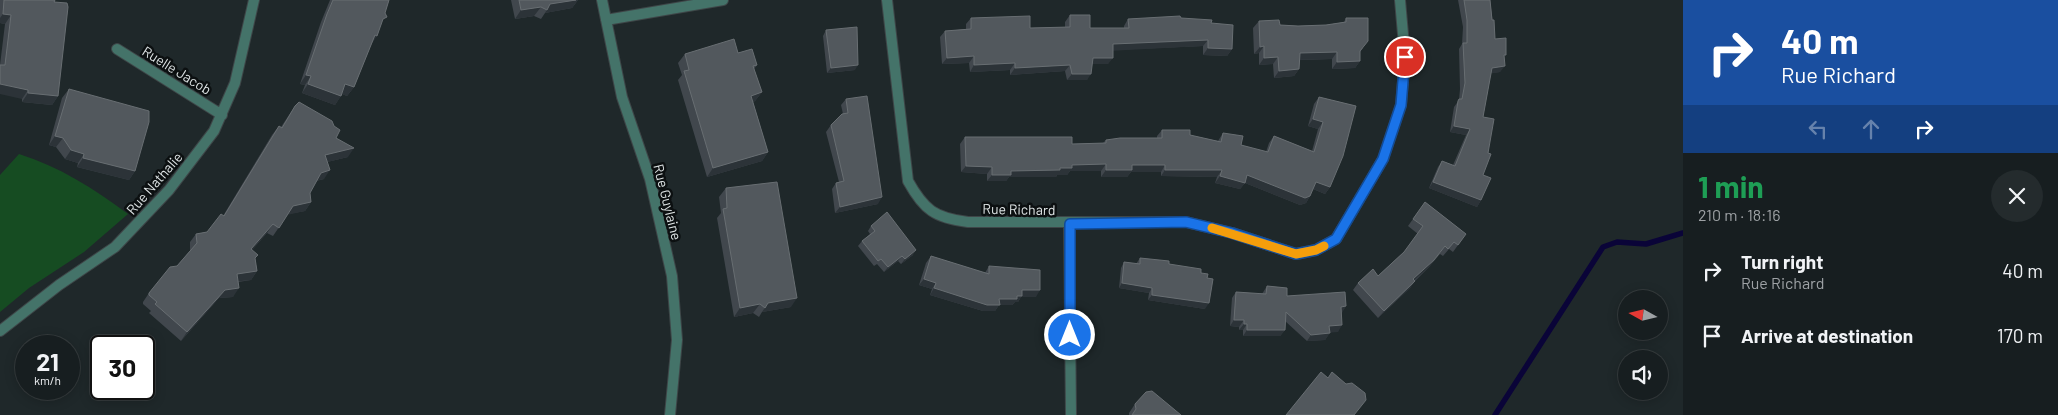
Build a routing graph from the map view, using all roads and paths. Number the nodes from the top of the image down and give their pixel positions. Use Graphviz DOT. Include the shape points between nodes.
graph roads {
  1 [pos="254,0"];
  2 [pos="602,0"];
  3 [pos="723,0"];
  4 [pos="887,0"];
  5 [pos="1400,0"];
  6 [pos="606,20"];
  7 [pos="117,49"];
  8 [pos="222,115"];
  9 [pos="1070,224"];
  10 [pos="0,331"];
  11 [pos="670,415"];
  12 [pos="1071,415"];
  1 -- 8 [label="street, Rue Nathalie" via="235,83"];
  2 -- 6 [label="street, Rue Guylaine"];
  3 -- 6 [label="street"];
  4 -- 9 [label="street, Rue Richard" via="908,180 917,198 929,210 947,219"];
  5 -- 9 [label="street, Rue Richard" via="1405,57 1401,105 1383,159 1336,239 1316,250 1296,254 1186,222"];
  6 -- 11 [label="street, Rue Guylaine" via="622,98 650,179 672,276 678,340"];
  7 -- 8 [label="street, Ruelle Jacob"];
  8 -- 10 [label="street, Rue Nathalie" via="214,131 169,190 115,247"];
  9 -- 12 [label="street"];
}
